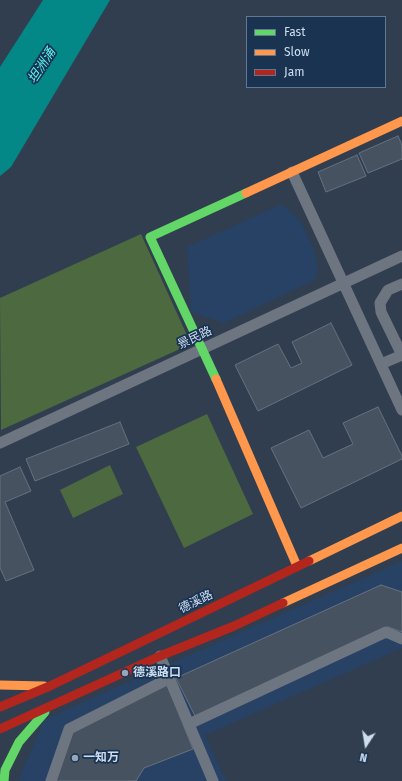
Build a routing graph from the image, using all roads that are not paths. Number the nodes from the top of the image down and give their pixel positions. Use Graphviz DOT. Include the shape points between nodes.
graph roads {
  1 [pos="402,121"];
  2 [pos="292,172"];
  3 [pos="402,256"];
  4 [pos="344,282"];
  5 [pos="402,284"];
  6 [pos="203,349"];
  7 [pos="402,355"];
  8 [pos="381,364"];
  9 [pos="402,410"];
  10 [pos="0,443"];
  11 [pos="402,516"];
  12 [pos="402,548"];
  13 [pos="297,566"];
  14 [pos="402,639"];
  15 [pos="160,656"];
  16 [pos="170,678"];
  17 [pos="0,685"];
  18 [pos="50,686"];
  19 [pos="58,703"];
  20 [pos="0,707"];
  21 [pos="189,724"];
  22 [pos="0,729"];
  23 [pos="4,781"];
  24 [pos="51,781"];
  25 [pos="213,781"];
  1 -- 2 [label="main road"];
  2 -- 4 [label="street"];
  2 -- 6 [label="main road" via="150,237"];
  3 -- 4 [label="street, 景民路"];
  4 -- 6 [label="street, 景民路"];
  4 -- 8 [label="street"];
  5 -- 7 [label="street" via="388,290 380,303 381,312"];
  6 -- 10 [label="street, 景民路"];
  6 -- 13 [label="main road"];
  7 -- 8 [label="street"];
  8 -- 9 [label="street"];
  11 -- 13 [label="main road, 德溪路"];
  12 -- 15 [label="main road" via="234,626"];
  13 -- 18 [label="main road, 德溪路"];
  14 -- 21 [label="street" via="386,632"];
  15 -- 16 [label="street"];
  15 -- 19 [label="main road"];
  16 -- 21 [label="street"];
  16 -- 24 [label="street" via="69,729"];
  17 -- 18 [label="main road"];
  18 -- 20 [label="main road, 德溪路"];
  19 -- 22 [label="main road"];
  19 -- 23 [label="main road" via="43,714 19,742 5,770"];
  21 -- 25 [label="street"];
}
